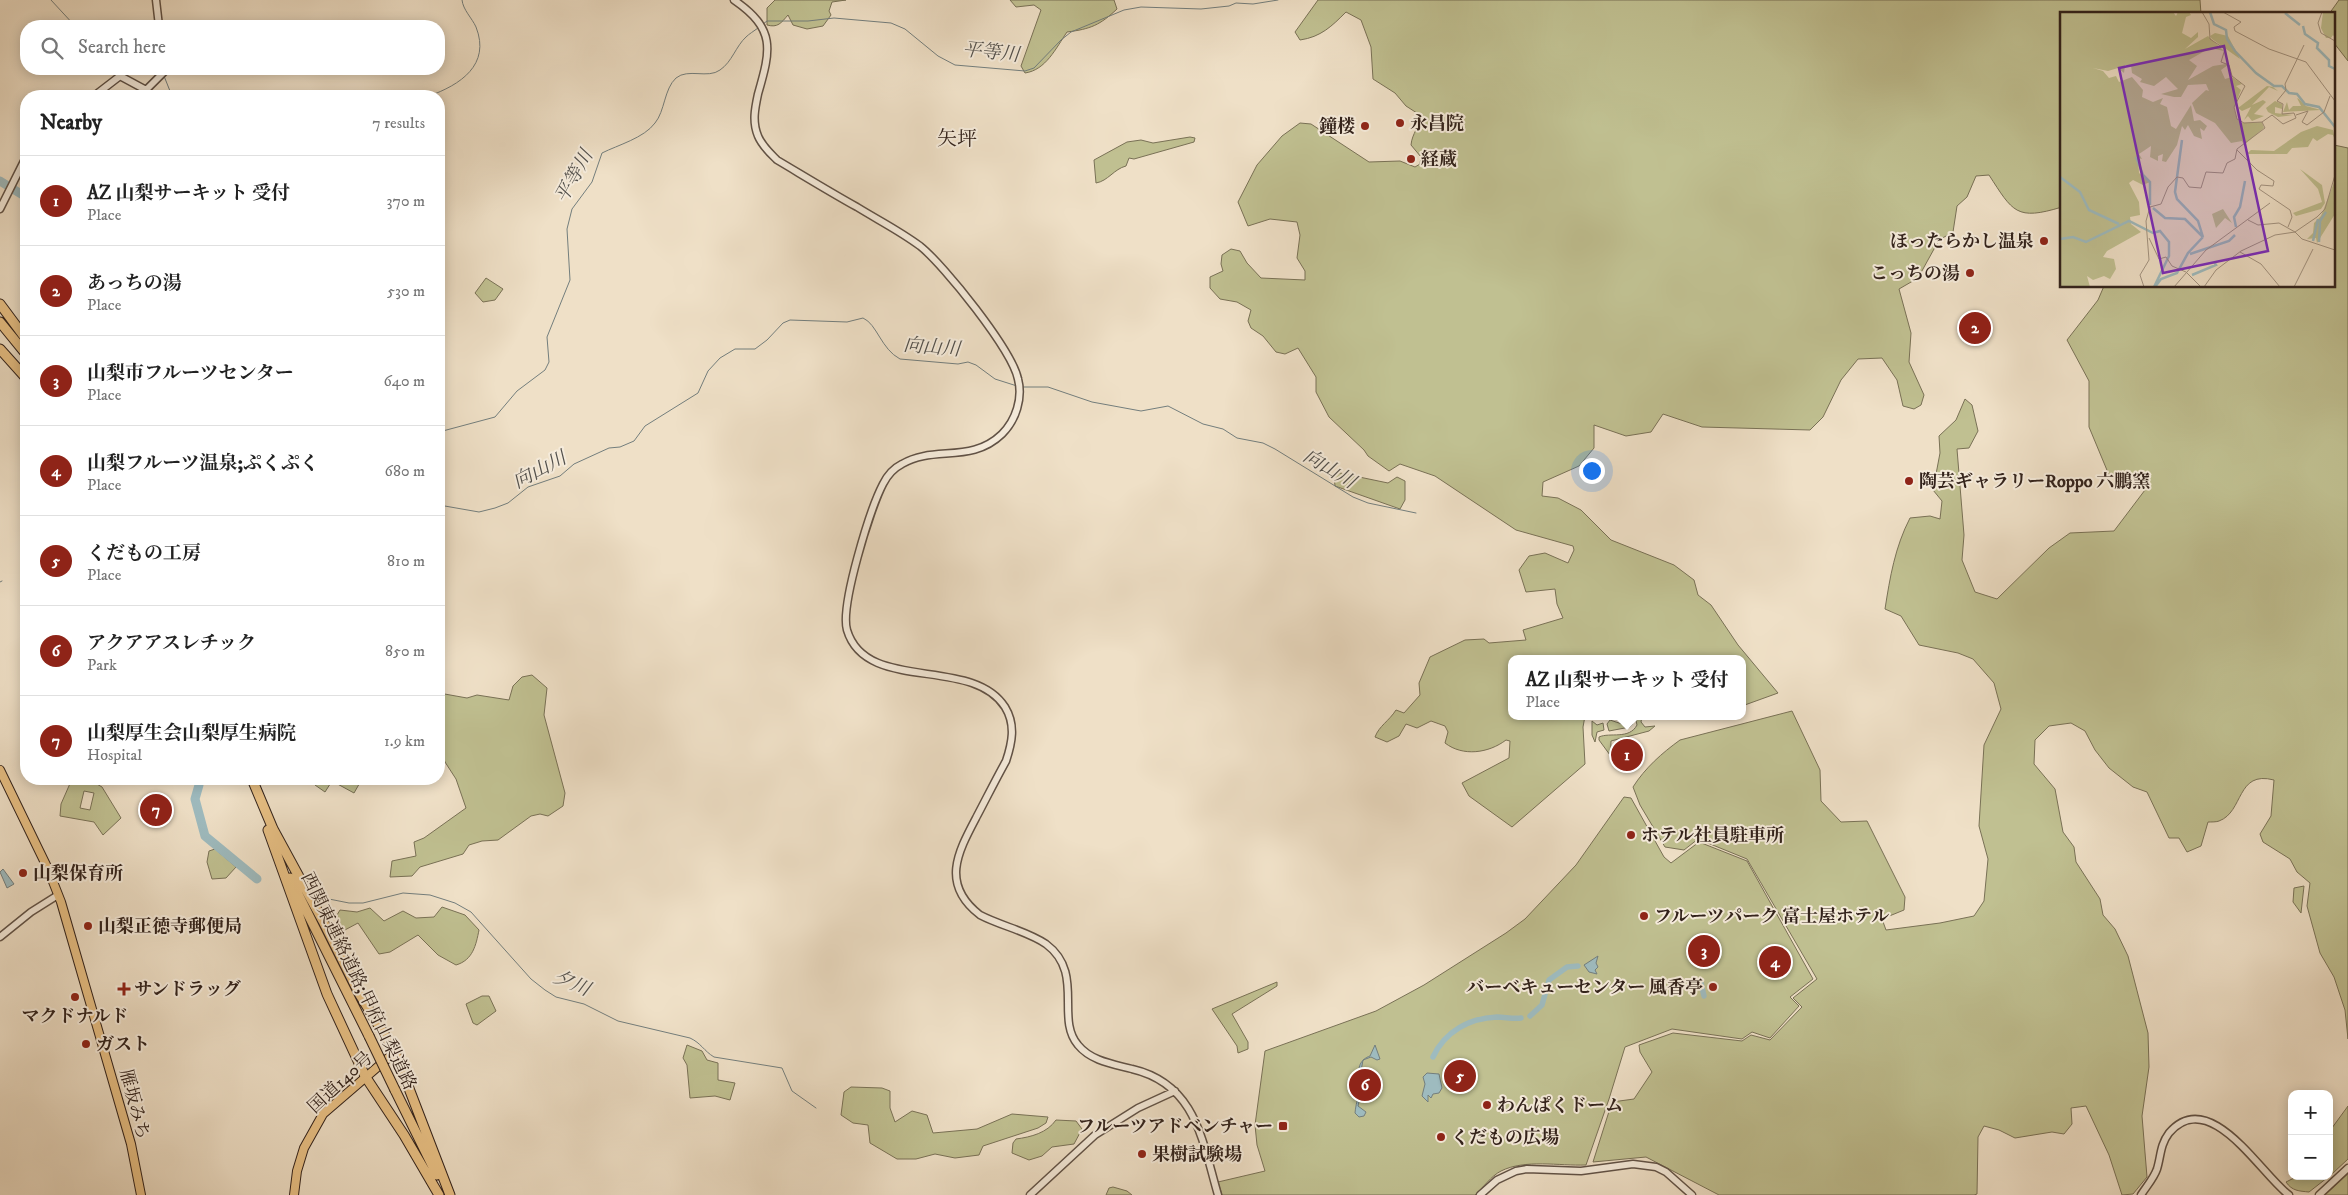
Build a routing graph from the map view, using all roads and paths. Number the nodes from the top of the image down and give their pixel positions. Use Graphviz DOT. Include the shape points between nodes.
graph roads {
  1 [pos="156,0"];
  2 [pos="734,0"];
  3 [pos="158,20"];
  4 [pos="161,75"];
  5 [pos="102,90"];
  6 [pos="146,90"];
  7 [pos="146,90"];
  8 [pos="20,169"];
  9 [pos="0,210"];
  10 [pos="0,304"];
  11 [pos="0,322"];
  12 [pos="20,331"];
  13 [pos="20,347"];
  14 [pos="0,349"];
  15 [pos="20,371"];
  16 [pos="0,770"];
  17 [pos="253,785"];
  18 [pos="254,785"];
  19 [pos="267,825"];
  20 [pos="58,895"];
  21 [pos="0,937"];
  22 [pos="395,1052"];
  23 [pos="365,1076"];
  24 [pos="1175,1091"];
  25 [pos="2348,1168"];
  26 [pos="141,1195"];
  27 [pos="294,1195"];
  28 [pos="440,1195"];
  29 [pos="448,1195"];
  30 [pos="1030,1195"];
  31 [pos="1218,1195"];
  32 [pos="1480,1195"];
  33 [pos="1692,1195"];
  34 [pos="2141,1195"];
  35 [pos="2290,1195"];
  36 [pos="2319,1195"];
  1 -- 3 [label="street"];
  2 -- 24 [label="street" via="760,22 768,44 754,118 763,145 777,160 908,237 936,260 1002,346 1019,380 1020,392 1014,416 1002,434 983,448 970,452 914,459 901,464 884,481 847,598 845,622 852,642 871,660 971,682 989,690 1002,703 1012,724 1010,748 957,857 956,875 961,894 980,915 1039,940 1056,953 1068,979 1070,1030 1081,1049 1105,1062 1149,1073"];
  4 -- 6 [label="street"];
  5 -- 7 [label="street" via="120,76"];
  8 -- 9 [label="street"];
  10 -- 12 [label="highway"];
  11 -- 13 [label="highway"];
  14 -- 15 [label="highway"];
  16 -- 20 [label="highway, 雁坂みち"];
  17 -- 19 [label="highway, 西関東連絡道路;甲府山梨道路"];
  18 -- 22 [label="highway" via="273,829 360,995"];
  19 -- 23 [label="highway" via="327,994"];
  19 -- 29 [label="highway, 西関東連絡道路;甲府山梨道路, bridge" via="319,938"];
  20 -- 21 [label="street"];
  20 -- 26 [label="highway, 雁坂みち" via="131,1144"];
  22 -- 23 [label="highway, 国道140号"];
  22 -- 29 [label="highway"];
  23 -- 27 [label="highway, 国道140号" via="322,1114 312,1130 297,1171"];
  23 -- 28 [label="highway"];
  24 -- 30 [label="street" via="1138,1108 1095,1135"];
  24 -- 31 [label="street" via="1198,1124"];
  25 -- 36 [label="street"];
  32 -- 33 [label="street" via="1497,1180 1516,1171 1581,1171 1633,1164 1656,1167 1666,1172"];
  34 -- 35 [label="street" via="2156,1170 2162,1144 2170,1132 2179,1124 2200,1120 2238,1140"];
}
